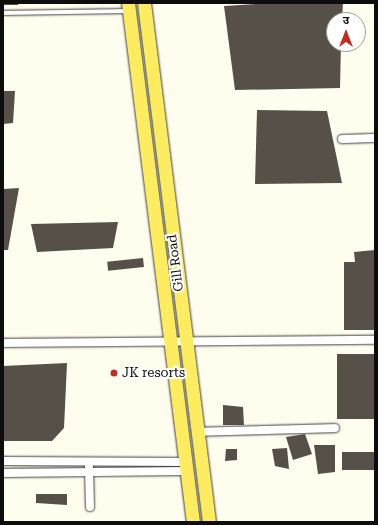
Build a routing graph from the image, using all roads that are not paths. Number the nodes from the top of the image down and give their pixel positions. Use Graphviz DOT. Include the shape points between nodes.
graph roads {
  1 [pos="144,3"];
  2 [pos="129,7"];
  3 [pos="3,13"];
  4 [pos="375,138"];
  5 [pos="342,139"];
  6 [pos="184,340"];
  7 [pos="375,340"];
  8 [pos="168,341"];
  9 [pos="3,343"];
  10 [pos="335,428"];
  11 [pos="196,432"];
  12 [pos="3,461"];
  13 [pos="89,461"];
  14 [pos="139,462"];
  15 [pos="186,467"];
  16 [pos="89,472"];
  17 [pos="138,472"];
  18 [pos="3,473"];
  19 [pos="90,506"];
  20 [pos="193,522"];
  21 [pos="209,522"];
  1 -- 6 [label="main road, Gill Road"];
  2 -- 3 [label="lane"];
  2 -- 8 [label="main road" via="154,187"];
  4 -- 5 [label="street"];
  6 -- 7 [label="street"];
  6 -- 8 [label="street"];
  6 -- 11 [label="main road, Gill Road"];
  8 -- 9 [label="street"];
  8 -- 15 [label="main road"];
  10 -- 11 [label="street"];
  11 -- 21 [label="main road, Gill Road"];
  12 -- 13 [label="street"];
  13 -- 14 [label="street"];
  13 -- 16 [label="street"];
  14 -- 15 [label="street"];
  14 -- 17 [label="street"];
  15 -- 17 [label="street"];
  15 -- 20 [label="main road"];
  16 -- 17 [label="street"];
  16 -- 18 [label="street"];
  16 -- 19 [label="street"];
}
